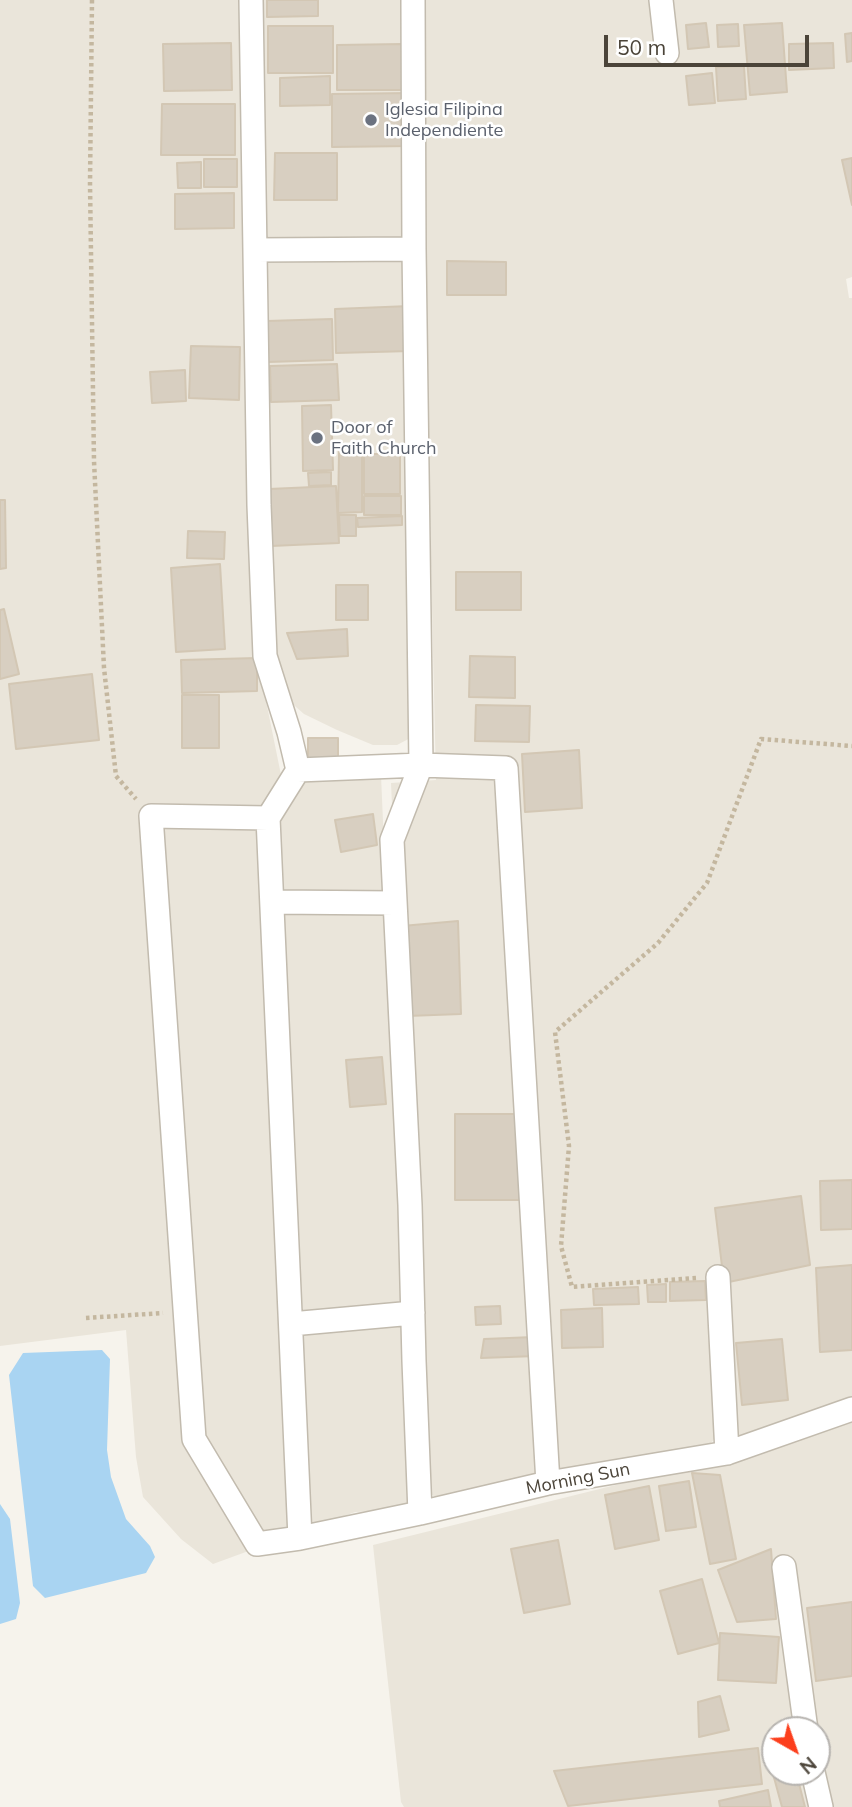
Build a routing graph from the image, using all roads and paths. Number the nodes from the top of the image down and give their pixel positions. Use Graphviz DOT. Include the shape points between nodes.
graph roads {
  1 [pos="92,0"];
  2 [pos="251,0"];
  3 [pos="414,0"];
  4 [pos="662,0"];
  5 [pos="667,53"];
  6 [pos="414,249"];
  7 [pos="255,250"];
  8 [pos="852,746"];
  9 [pos="421,765"];
  10 [pos="298,770"];
  11 [pos="151,816"];
  12 [pos="268,818"];
  13 [pos="272,902"];
  14 [pos="395,903"];
  15 [pos="718,1276"];
  16 [pos="185,1312"];
  17 [pos="413,1313"];
  18 [pos="86,1318"];
  19 [pos="291,1324"];
  20 [pos="852,1409"];
  21 [pos="727,1453"];
  22 [pos="548,1483"];
  23 [pos="421,1513"];
  24 [pos="300,1538"];
  25 [pos="784,1567"];
  26 [pos="804,1716"];
  27 [pos="816,1786"];
  28 [pos="821,1807"];
  1 -- 11 [label="path" via="93,433 104,668 116,776"];
  2 -- 7 [label="street"];
  3 -- 6 [label="street"];
  4 -- 5 [label="street"];
  6 -- 7 [label="street"];
  6 -- 9 [label="street"];
  7 -- 10 [label="street" via="265,656"];
  8 -- 15 [label="path" via="761,739 707,883 657,943 555,1032 569,1146 561,1246 572,1287"];
  9 -- 10 [label="street"];
  9 -- 14 [label="street" via="392,840"];
  9 -- 22 [label="street" via="506,768"];
  10 -- 12 [label="street"];
  11 -- 12 [label="street"];
  11 -- 16 [label="street"];
  12 -- 13 [label="street"];
  13 -- 14 [label="street"];
  13 -- 19 [label="street"];
  14 -- 17 [label="street"];
  15 -- 21 [label="street"];
  16 -- 18 [label="path"];
  16 -- 24 [label="street, Morning Sun" via="194,1439 257,1544"];
  17 -- 19 [label="street"];
  17 -- 23 [label="street"];
  19 -- 24 [label="street"];
  20 -- 21 [label="street, Morning Sun"];
  21 -- 22 [label="street, Morning Sun"];
  22 -- 23 [label="street, Morning Sun"];
  23 -- 24 [label="street, Morning Sun"];
  25 -- 26 [label="street"];
  27 -- 28 [label="street"];
}
